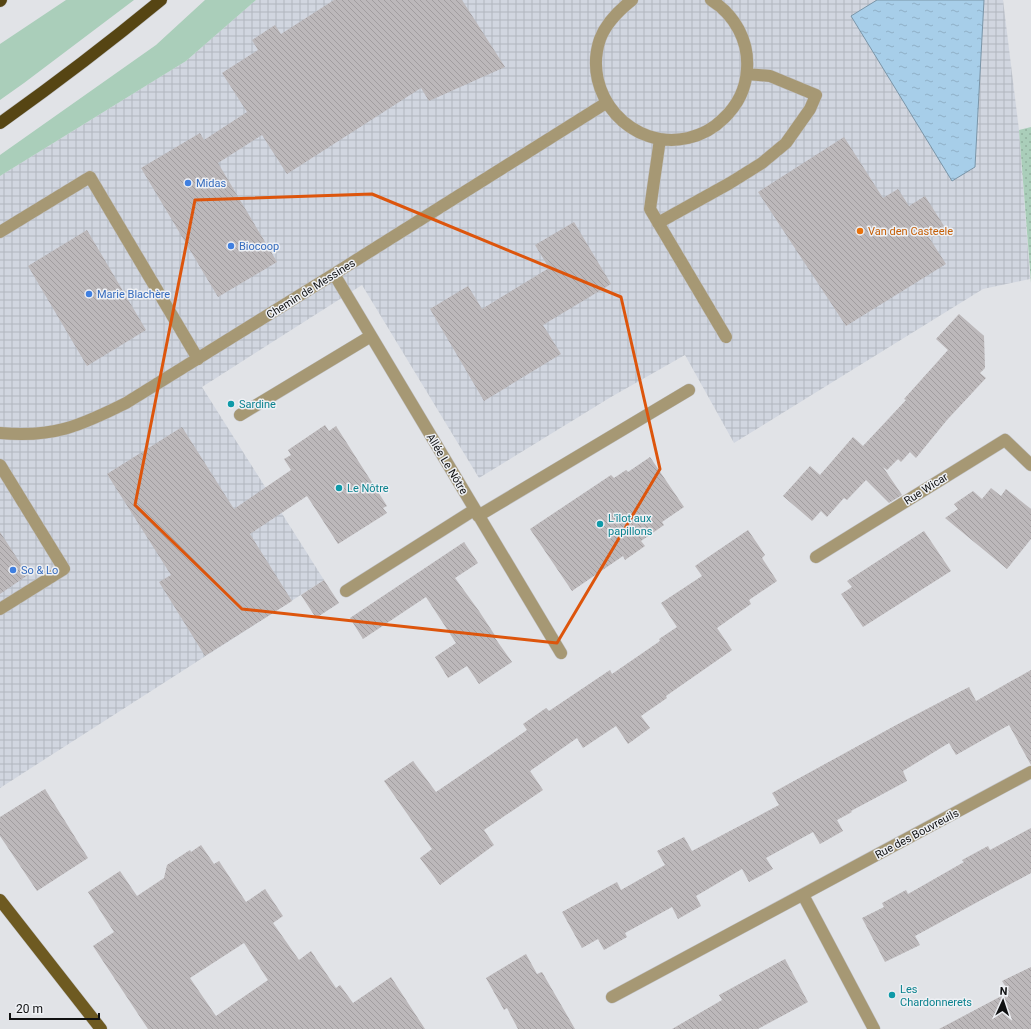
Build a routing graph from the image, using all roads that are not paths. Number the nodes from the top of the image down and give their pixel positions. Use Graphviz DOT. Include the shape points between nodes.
graph roads {
  1 [pos="161,0"];
  2 [pos="632,0"];
  3 [pos="711,0"];
  4 [pos="747,74"];
  5 [pos="606,103"];
  6 [pos="0,123"];
  7 [pos="660,139"];
  8 [pos="658,223"];
  9 [pos="0,232"];
  10 [pos="334,274"];
  11 [pos="371,336"];
  12 [pos="726,337"];
  13 [pos="198,359"];
  14 [pos="689,390"];
  15 [pos="240,416"];
  16 [pos="0,433"];
  17 [pos="0,465"];
  18 [pos="1031,465"];
  19 [pos="476,513"];
  20 [pos="816,557"];
  21 [pos="346,591"];
  22 [pos="0,610"];
  23 [pos="560,653"];
  24 [pos="1031,772"];
  25 [pos="803,895"];
  26 [pos="0,900"];
  27 [pos="612,997"];
  28 [pos="101,1029"];
  29 [pos="874,1029"];
  1 -- 6 [label="highway" via="77,68"];
  2 -- 5 [label="street" via="612,17 598,46 596,65"];
  3 -- 4 [label="street" via="728,13 742,35 748,60"];
  4 -- 7 [label="street" via="738,101 720,122 695,136"];
  4 -- 8 [label="street" via="770,76 816,95 810,109 786,143 762,163"];
  5 -- 7 [label="street" via="628,126"];
  5 -- 10 [label="street, Chemin de Messines"];
  7 -- 8 [label="street" via="650,209"];
  8 -- 12 [label="street"];
  9 -- 13 [label="street" via="90,177"];
  10 -- 11 [label="street, Allée Le Nôtre"];
  10 -- 13 [label="street, Chemin de Messines"];
  11 -- 15 [label="street"];
  11 -- 19 [label="street, Allée Le Nôtre"];
  13 -- 16 [label="street, Chemin de Messines" via="126,403 80,424 49,433"];
  14 -- 19 [label="street"];
  17 -- 22 [label="street" via="64,569"];
  18 -- 20 [label="street, Rue Wicar" via="1005,440"];
  19 -- 21 [label="street"];
  19 -- 23 [label="street, Allée Le Nôtre"];
  24 -- 25 [label="street, Rue des Bouvreuils"];
  25 -- 27 [label="street, Rue des Bouvreuils"];
  25 -- 29 [label="street"];
  26 -- 28 [label="main road"];
}
